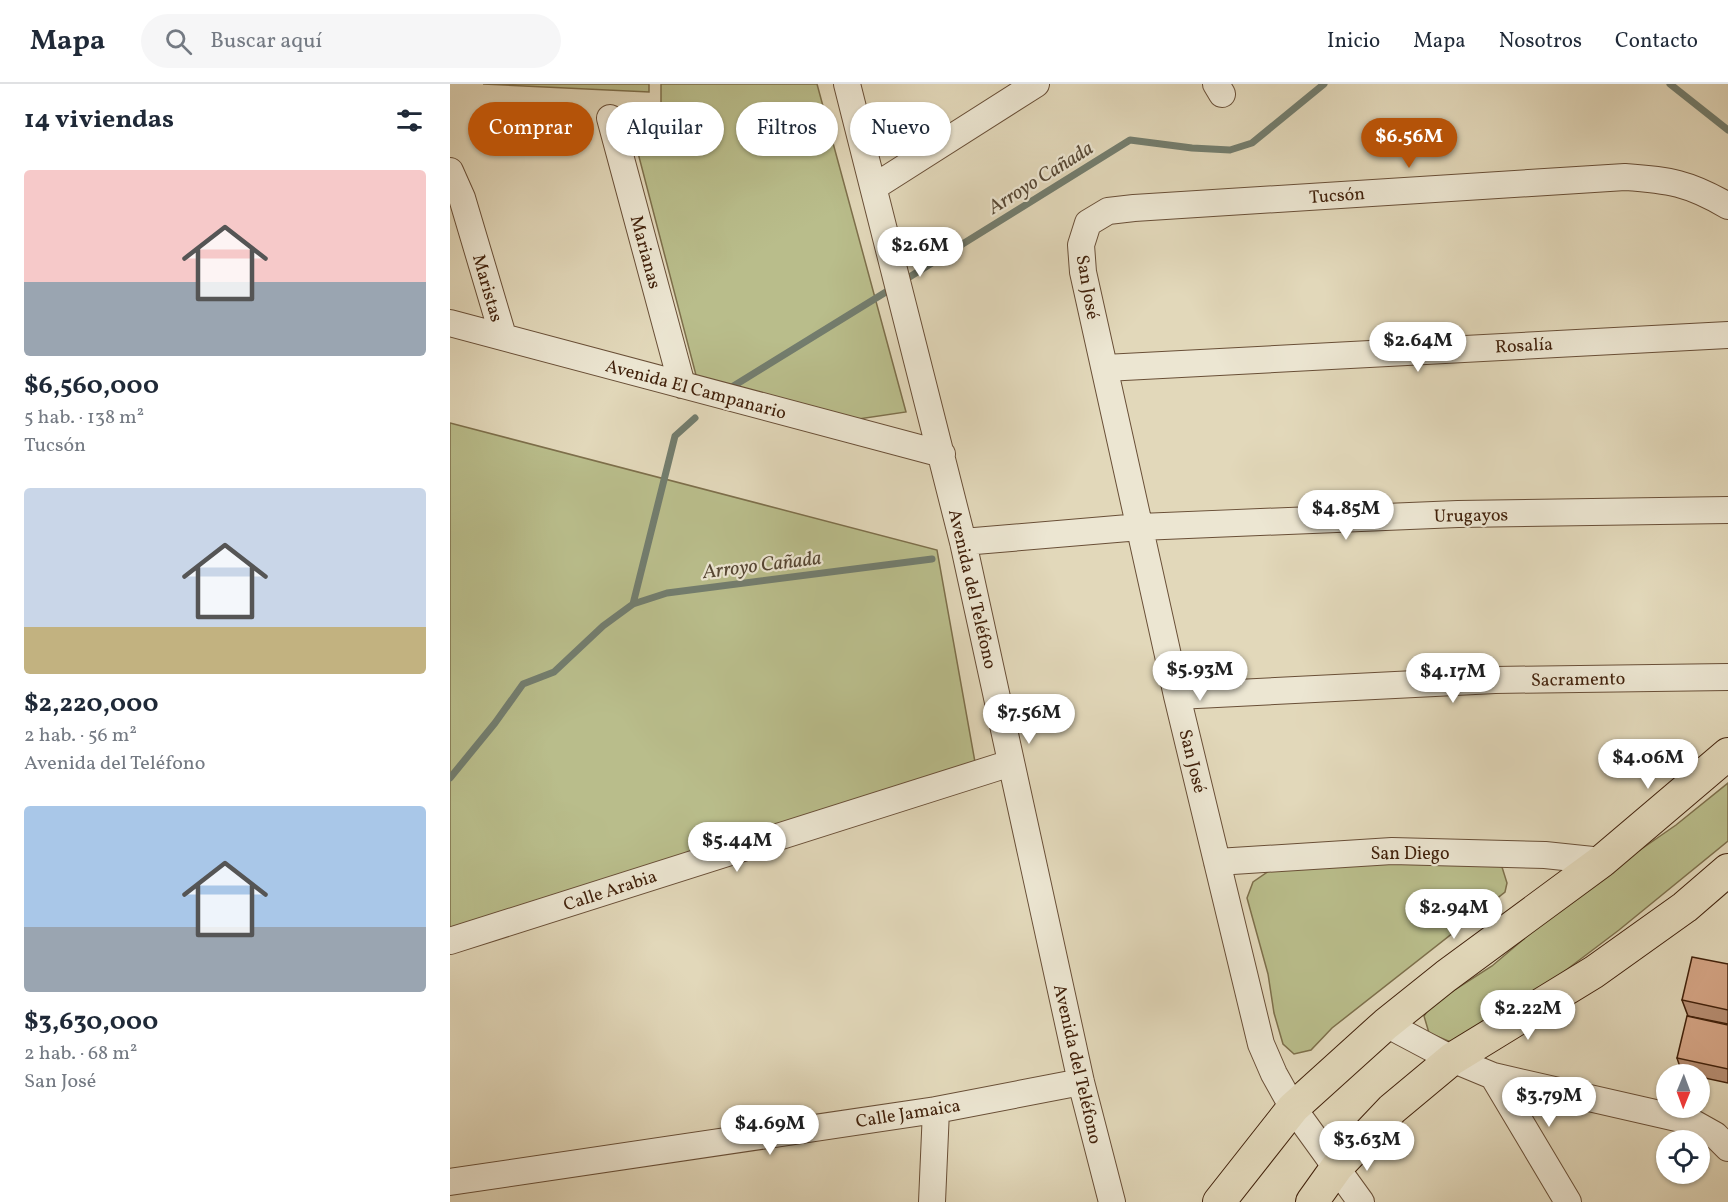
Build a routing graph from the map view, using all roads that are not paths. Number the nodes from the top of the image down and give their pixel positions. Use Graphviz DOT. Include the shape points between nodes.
graph roads {
  1 [pos="847,84"];
  2 [pos="1036,84"];
  3 [pos="620,156"];
  4 [pos="450,171"];
  5 [pos="874,187"];
  6 [pos="1728,206"];
  7 [pos="1088,224"];
  8 [pos="450,323"];
  9 [pos="1728,335"];
  10 [pos="503,336"];
  11 [pos="1105,368"];
  12 [pos="682,385"];
  13 [pos="942,454"];
  14 [pos="1728,510"];
  15 [pos="1140,527"];
  16 [pos="963,542"];
  17 [pos="1728,677"];
  18 [pos="1177,696"];
  19 [pos="1728,754"];
  20 [pos="1011,763"];
  21 [pos="1602,861"];
  22 [pos="1217,862"];
  23 [pos="1728,870"];
  24 [pos="450,941"];
  25 [pos="1386,1024"];
  26 [pos="1452,1059"];
  27 [pos="1493,1076"];
  28 [pos="1081,1082"];
  29 [pos="1293,1108"];
  30 [pos="936,1110"];
  31 [pos="1728,1148"];
  32 [pos="1337,1167"];
  33 [pos="450,1182"];
  34 [pos="932,1202"];
  35 [pos="1112,1202"];
  36 [pos="1219,1202"];
  37 [pos="1312,1202"];
  38 [pos="1361,1202"];
  39 [pos="1568,1202"];
  1 -- 5 [label="street, Avenida del Teléfono"];
  2 -- 5 [label="street"];
  3 -- 12 [label="street, Marianas"];
  4 -- 10 [label="street, Maristas" via="462,198"];
  5 -- 13 [label="street, Avenida del Teléfono"];
  6 -- 7 [label="street, Tucsón" via="1702,191 1668,180 1625,177 1134,208 1108,211"];
  7 -- 11 [label="street, San José" via="1081,245 1083,272"];
  8 -- 10 [label="street, Avenida El Campanario"];
  9 -- 11 [label="street, Rosalía"];
  10 -- 12 [label="street, Avenida El Campanario"];
  11 -- 15 [label="street, San José"];
  12 -- 13 [label="street, Avenida El Campanario"];
  13 -- 16 [label="street, Avenida del Teléfono"];
  14 -- 15 [label="street, Urugayos" via="1458,514"];
  15 -- 16 [label="street, Urugayos"];
  15 -- 18 [label="street, San José"];
  16 -- 20 [label="street, Avenida del Teléfono"];
  17 -- 18 [label="street, Sacramento" via="1495,680"];
  18 -- 22 [label="street, San José"];
  19 -- 21 [label="main road"];
  20 -- 24 [label="street, Calle Arabia"];
  20 -- 28 [label="street, Avenida del Teléfono"];
  21 -- 22 [label="street, San Diego" via="1545,855 1392,851"];
  21 -- 25 [label="main road"];
  22 -- 29 [label="street, San José" via="1261,1044"];
  23 -- 26 [label="main road" via="1594,972"];
  25 -- 26 [label="street"];
  25 -- 29 [label="main road"];
  26 -- 27 [label="street"];
  26 -- 32 [label="main road" via="1392,1109"];
  27 -- 31 [label="street" via="1690,1121 1715,1135"];
  27 -- 39 [label="street"];
  28 -- 30 [label="street, Calle Jamaica"];
  28 -- 35 [label="street, Avenida del Teléfono"];
  29 -- 32 [label="street, San José"];
  29 -- 36 [label="main road"];
  30 -- 33 [label="street, Calle Jamaica"];
  30 -- 34 [label="street"];
  32 -- 37 [label="main road"];
  32 -- 38 [label="street, San José"];
}
